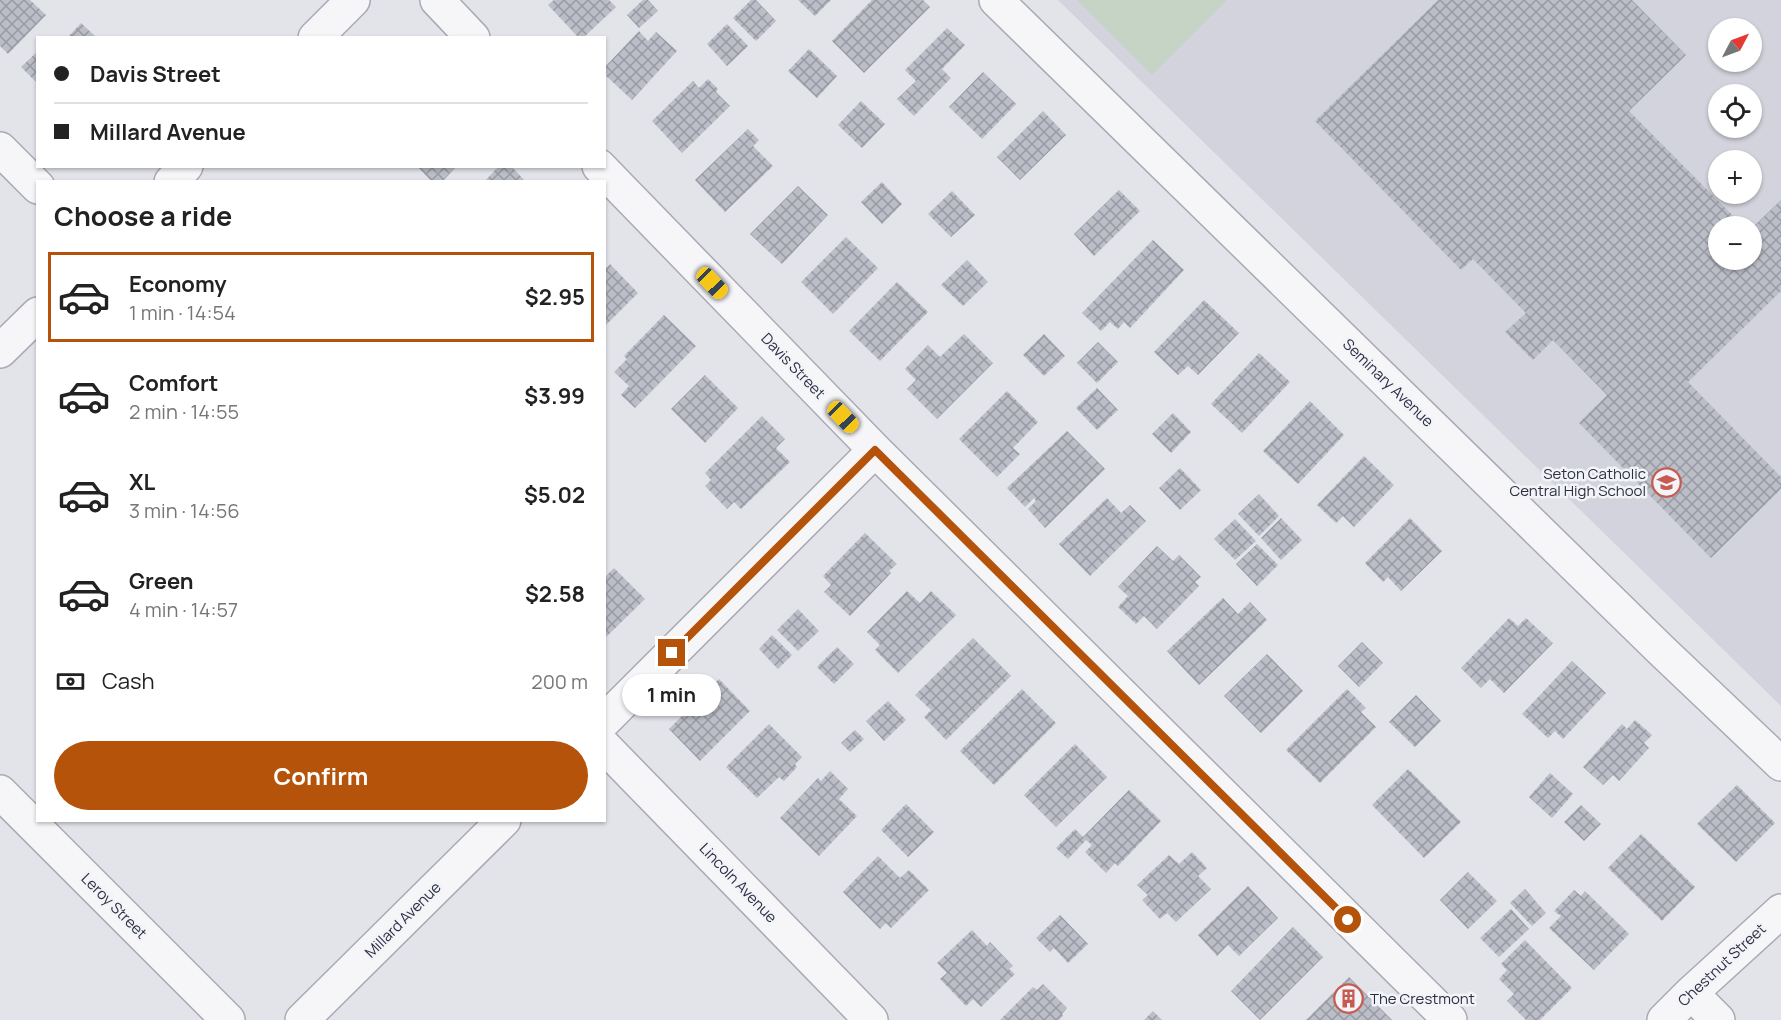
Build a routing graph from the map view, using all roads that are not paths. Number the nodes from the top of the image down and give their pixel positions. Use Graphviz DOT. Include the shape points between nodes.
graph roads {
  1 [pos="353,0"];
  2 [pos="437,0"];
  3 [pos="996,0"];
  4 [pos="317,36"];
  5 [pos="471,36"];
  6 [pos="0,149"];
  7 [pos="184,168"];
  8 [pos="601,168"];
  9 [pos="173,180"];
  10 [pos="36,185"];
  11 [pos="36,316"];
  12 [pos="0,351"];
  13 [pos="875,450"];
  14 [pos="606,719"];
  15 [pos="606,748"];
  16 [pos="1781,764"];
  17 [pos="0,792"];
  18 [pos="502,822"];
  19 [pos="1781,911"];
  20 [pos="1691,993"];
  21 [pos="228,1020"];
  22 [pos="302,1020"];
  23 [pos="871,1020"];
  24 [pos="1449,1020"];
  25 [pos="1664,1020"];
  26 [pos="1718,1020"];
  1 -- 4 [label="street"];
  2 -- 5 [label="street"];
  3 -- 16 [label="street, Seminary Avenue"];
  6 -- 10 [label="street"];
  7 -- 9 [label="street"];
  8 -- 13 [label="street, Davis Street"];
  11 -- 12 [label="street"];
  13 -- 14 [label="street"];
  13 -- 24 [label="street, Davis Street"];
  15 -- 23 [label="street, Lincoln Avenue"];
  17 -- 21 [label="street, Leroy Street"];
  18 -- 22 [label="street, Millard Avenue"];
  19 -- 20 [label="street, Chestnut Street"];
  20 -- 25 [label="street, Chestnut Street"];
  20 -- 26 [label="street"];
}
